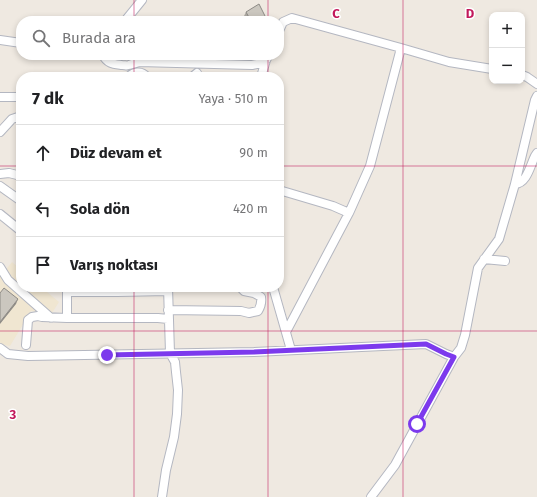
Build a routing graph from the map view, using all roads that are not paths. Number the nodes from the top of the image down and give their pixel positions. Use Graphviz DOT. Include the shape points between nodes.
graph roads {
  1 [pos="142,0"];
  2 [pos="128,16"];
  3 [pos="284,22"];
  4 [pos="0,40"];
  5 [pos="16,42"];
  6 [pos="401,48"];
  7 [pos="106,60"];
  8 [pos="265,60"];
  9 [pos="267,60"];
  10 [pos="489,69"];
  11 [pos="263,72"];
  12 [pos="525,76"];
  13 [pos="537,84"];
  14 [pos="537,96"];
  15 [pos="0,97"];
  16 [pos="16,97"];
  17 [pos="16,118"];
  18 [pos="0,132"];
  19 [pos="537,154"];
  20 [pos="0,166"];
  21 [pos="10,173"];
  22 [pos="0,174"];
  23 [pos="16,175"];
  24 [pos="515,184"];
  25 [pos="0,186"];
  26 [pos="284,191"];
  27 [pos="16,197"];
  28 [pos="349,213"];
  29 [pos="0,214"];
  30 [pos="16,227"];
  31 [pos="484,259"];
  32 [pos="505,261"];
  33 [pos="0,267"];
  34 [pos="16,287"];
  35 [pos="21,292"];
  36 [pos="67,292"];
  37 [pos="168,292"];
  38 [pos="249,292"];
  39 [pos="274,292"];
  40 [pos="168,310"];
  41 [pos="50,318"];
  42 [pos="67,318"];
  43 [pos="168,319"];
  44 [pos="286,332"];
  45 [pos="26,345"];
  46 [pos="0,348"];
  47 [pos="291,350"];
  48 [pos="170,353"];
  49 [pos="454,357"];
  50 [pos="162,497"];
  51 [pos="371,497"];
  1 -- 2 [label="street"];
  3 -- 6 [label="street" via="292,18"];
  4 -- 5 [label="street"];
  6 -- 10 [label="street" via="449,62"];
  6 -- 28 [label="street" via="373,157"];
  7 -- 8 [label="street" via="113,64 129,65 139,62 252,65"];
  9 -- 11 [label="street"];
  12 -- 13 [label="street"];
  14 -- 24 [label="street"];
  15 -- 16 [label="street"];
  17 -- 18 [label="street"];
  19 -- 24 [label="street" via="524,179"];
  20 -- 21 [label="street"];
  21 -- 22 [label="street"];
  21 -- 23 [label="street"];
  24 -- 31 [label="street" via="499,239"];
  25 -- 27 [label="street"];
  26 -- 28 [label="street"];
  28 -- 44 [label="street"];
  29 -- 30 [label="street"];
  31 -- 32 [label="street"];
  31 -- 49 [label="street" via="478,268 465,335 461,348"];
  33 -- 34 [label="street"];
  35 -- 41 [label="street"];
  36 -- 42 [label="street"];
  37 -- 40 [label="street"];
  38 -- 40 [label="street" via="261,297 262,302 258,311 253,313"];
  39 -- 44 [label="street"];
  40 -- 43 [label="street"];
  41 -- 42 [label="street"];
  41 -- 45 [label="street" via="38,316 28,320"];
  42 -- 43 [label="street"];
  43 -- 48 [label="street"];
  44 -- 47 [label="street"];
  46 -- 48 [label="street" via="8,354 28,356"];
  47 -- 48 [label="street"];
  47 -- 49 [label="street" via="426,344"];
  48 -- 50 [label="street" via="175,362 177,414"];
  49 -- 51 [label="street" via="394,465"];
}
